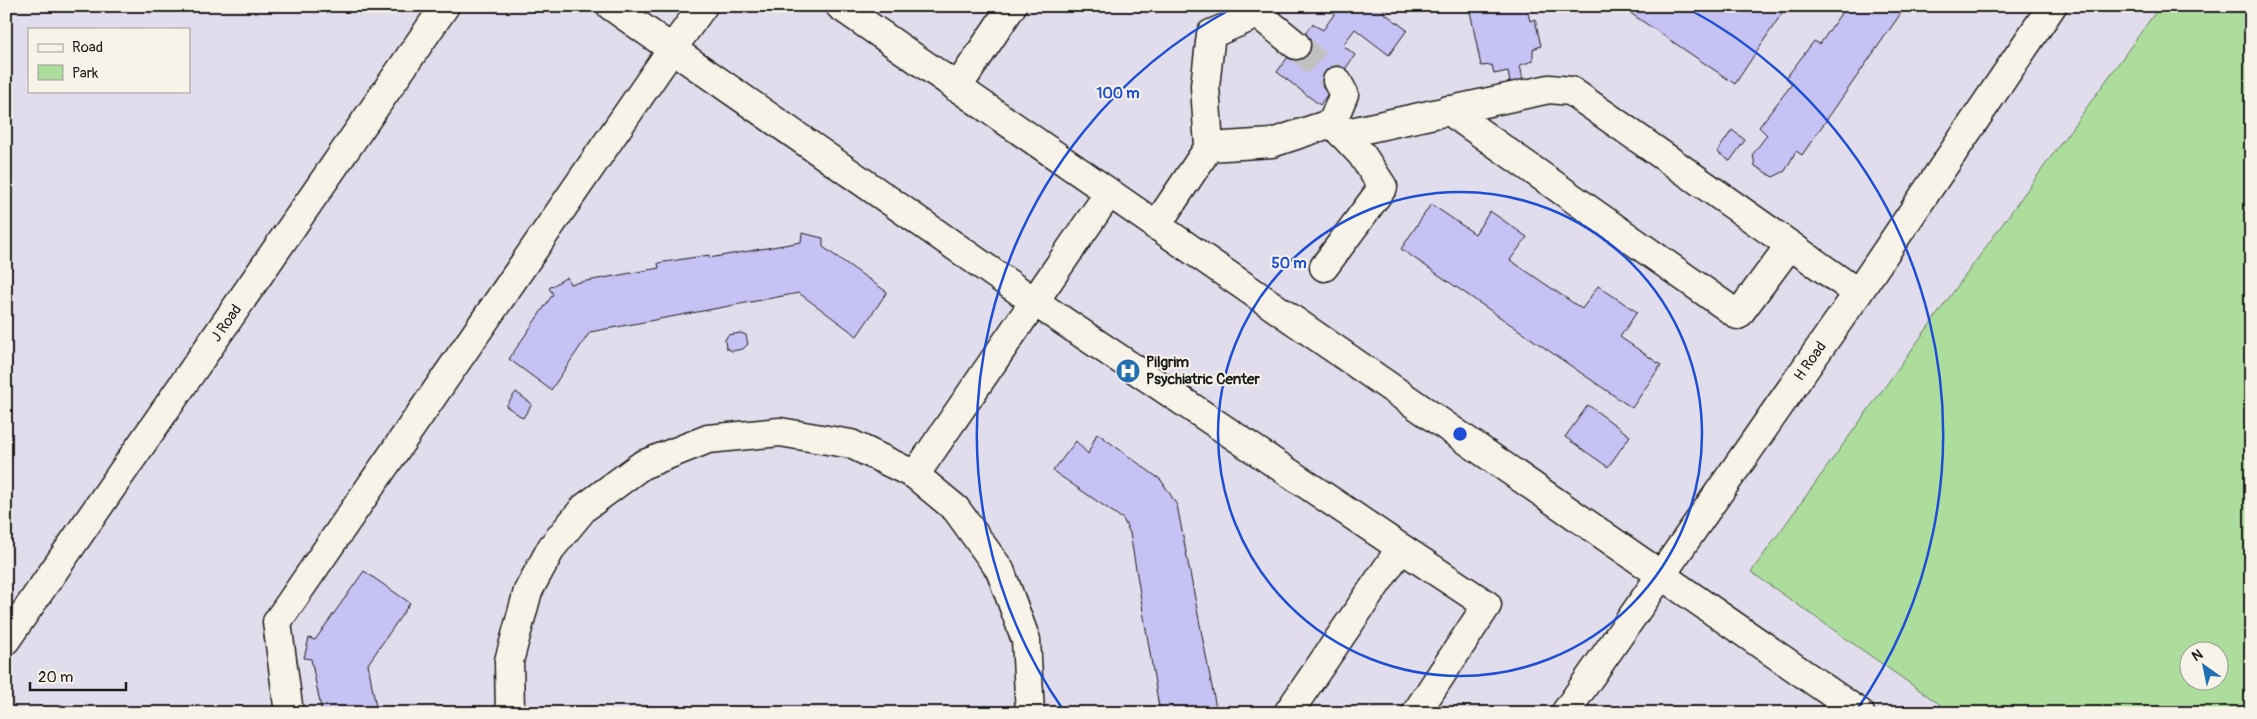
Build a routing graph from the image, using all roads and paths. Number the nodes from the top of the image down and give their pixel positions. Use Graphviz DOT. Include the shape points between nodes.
graph roads {
  1 [pos="445,6"];
  2 [pos="611,6"];
  3 [pos="703,6"];
  4 [pos="840,6"];
  5 [pos="1012,6"];
  6 [pos="2052,6"];
  7 [pos="1296,45"];
  8 [pos="672,49"];
  9 [pos="1337,81"];
  10 [pos="957,88"];
  11 [pos="1448,110"];
  12 [pos="1337,128"];
  13 [pos="1209,147"];
  14 [pos="1109,193"];
  15 [pos="1156,226"];
  16 [pos="1790,245"];
  17 [pos="1324,267"];
  18 [pos="1858,293"];
  19 [pos="1035,302"];
  20 [pos="915,475"];
  21 [pos="1401,548"];
  22 [pos="1660,575"];
  23 [pos="6,640"];
  24 [pos="1856,712"];
  25 [pos="289,713"];
  26 [pos="510,713"];
  27 [pos="1030,713"];
  28 [pos="1288,713"];
  29 [pos="1416,713"];
  30 [pos="1565,713"];
  1 -- 23 [label="lane, J Road"];
  2 -- 8 [label="lane"];
  3 -- 8 [label="lane"];
  4 -- 10 [label="lane"];
  5 -- 10 [label="lane"];
  6 -- 18 [label="lane, H Road"];
  7 -- 13 [label="lane" via="1258,14 1211,34 1205,86"];
  8 -- 19 [label="lane"];
  8 -- 25 [label="lane" via="278,622"];
  9 -- 12 [label="lane" via="1344,94"];
  10 -- 14 [label="lane"];
  11 -- 12 [label="lane"];
  11 -- 16 [label="lane" via="1549,89 1571,91"];
  11 -- 16 [label="lane" via="1738,315"];
  12 -- 13 [label="lane" via="1272,143"];
  12 -- 17 [label="lane" via="1362,155 1383,187"];
  13 -- 15 [label="lane"];
  14 -- 15 [label="lane"];
  14 -- 19 [label="lane"];
  15 -- 22 [label="lane"];
  16 -- 18 [label="lane"];
  18 -- 22 [label="lane, H Road"];
  19 -- 20 [label="lane"];
  19 -- 21 [label="lane"];
  20 -- 26 [label="lane" via="850,444 780,432 708,439 642,465 584,508 552,547 528,591 509,661"];
  20 -- 27 [label="lane" via="956,509 1000,570 1026,640"];
  21 -- 28 [label="lane"];
  21 -- 29 [label="lane" via="1488,605"];
  22 -- 24 [label="lane"];
  22 -- 30 [label="lane, H Road"];
}
